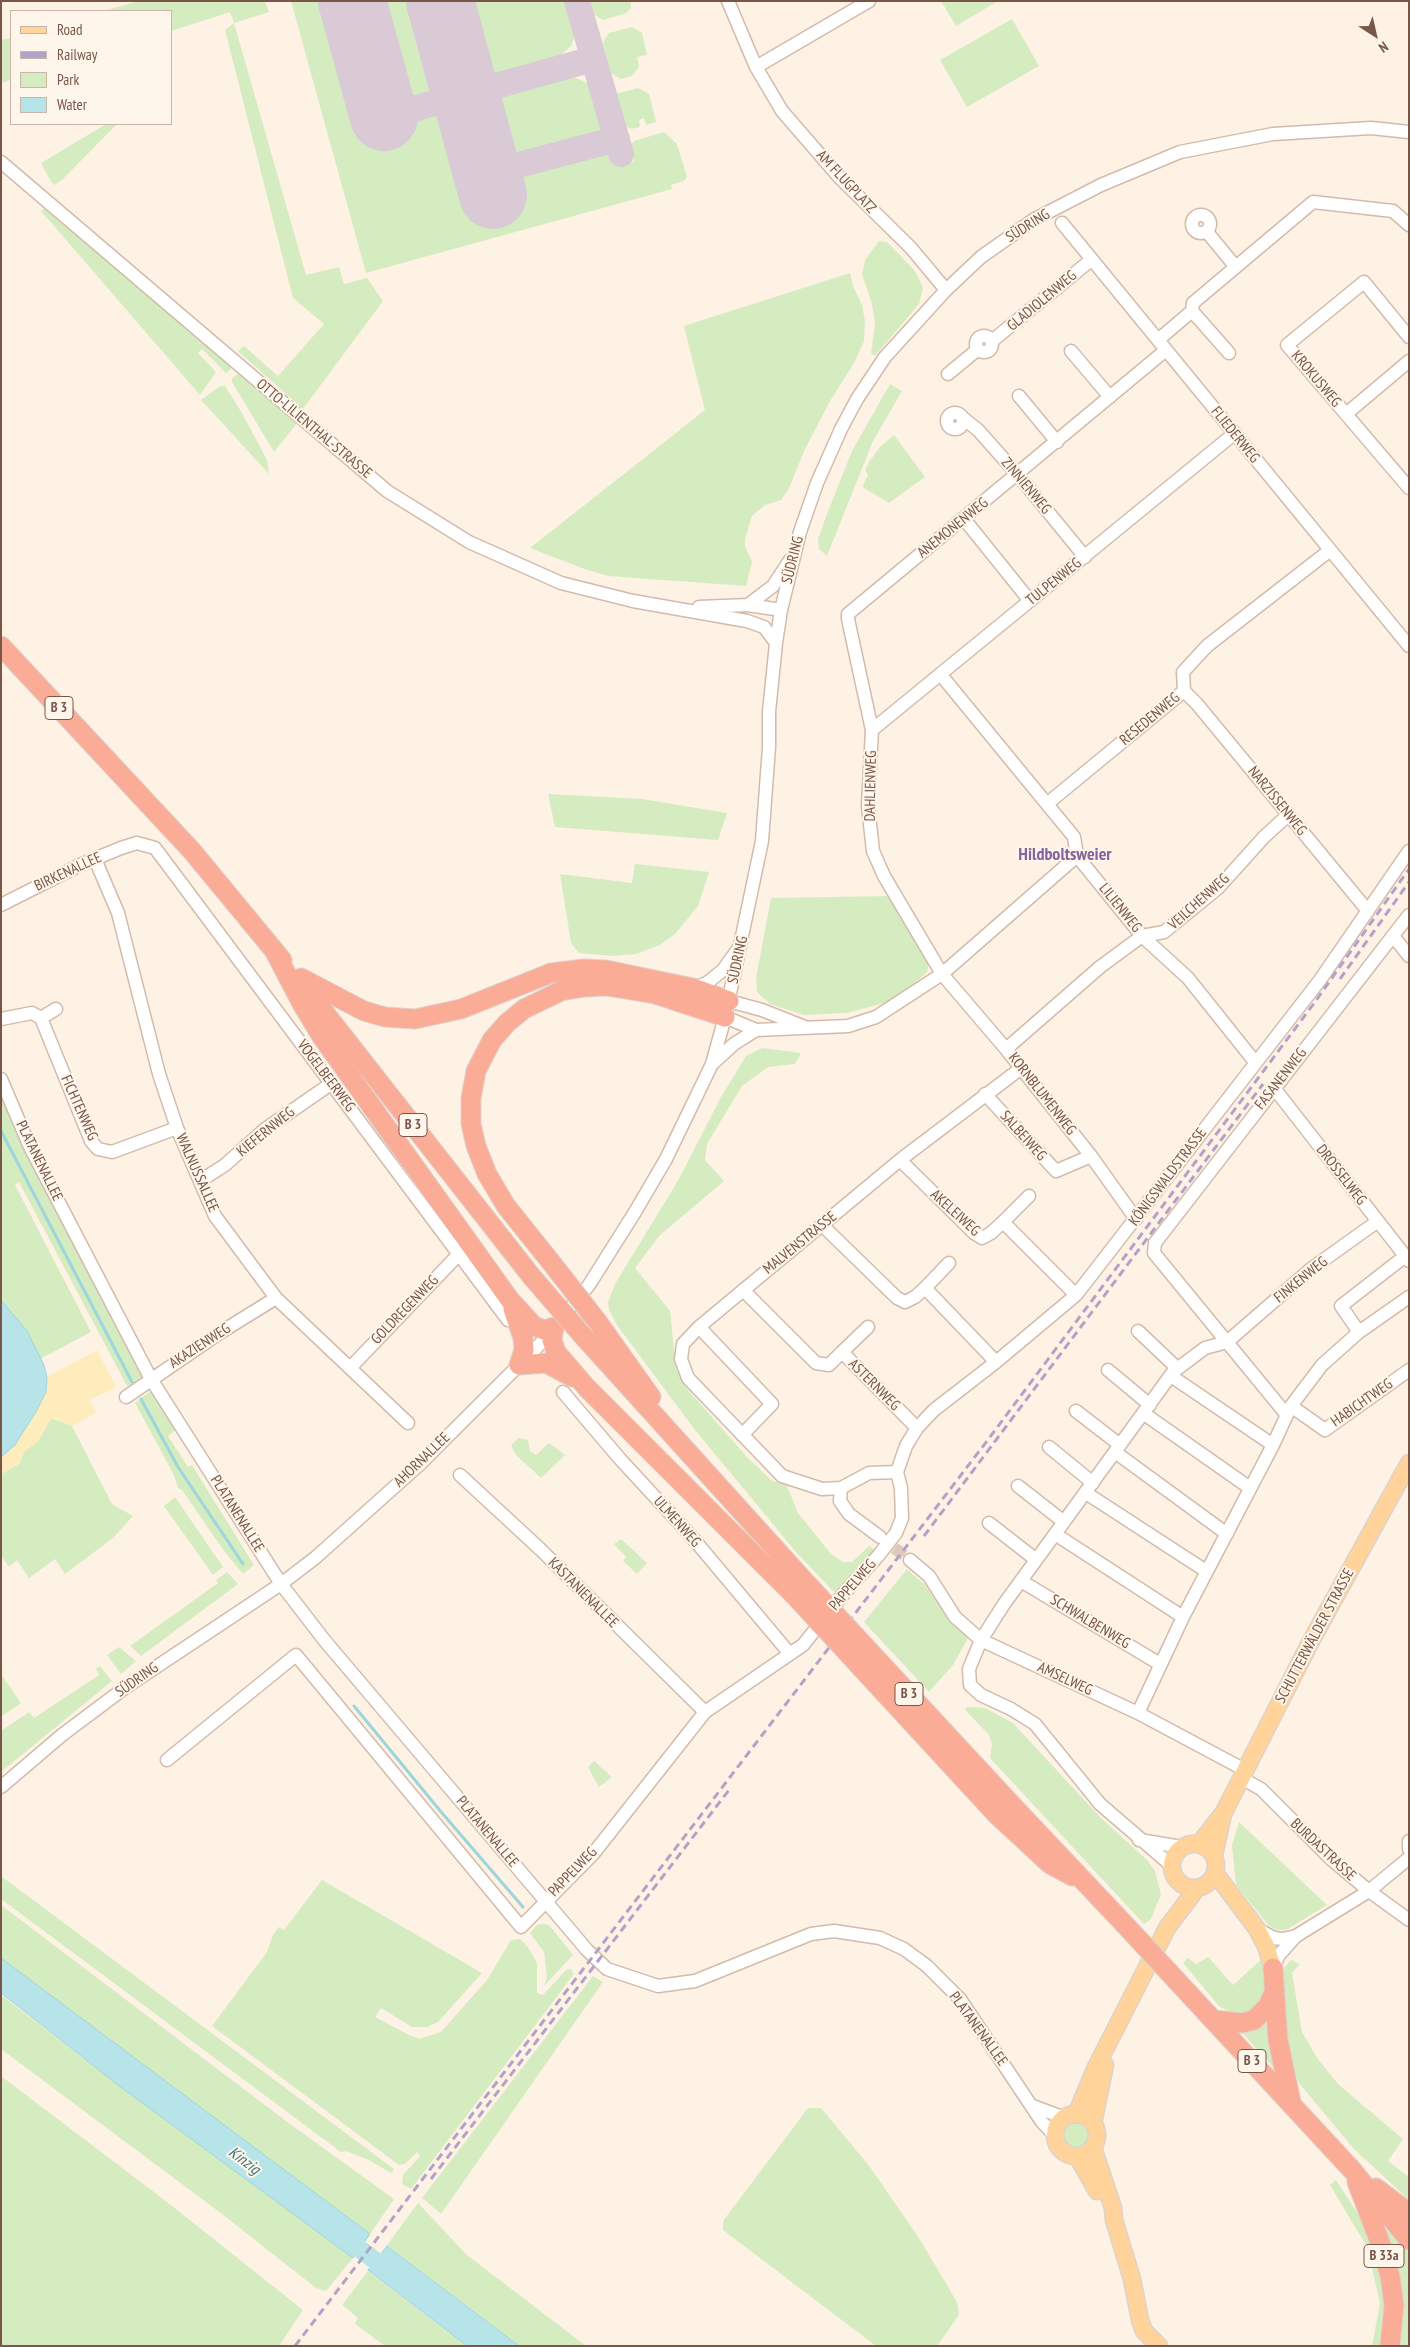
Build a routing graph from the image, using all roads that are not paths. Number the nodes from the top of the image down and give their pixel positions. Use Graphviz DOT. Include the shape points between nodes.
graph roads {
  1 [pos="728,1"];
  2 [pos="869,1"];
  3 [pos="756,67"];
  4 [pos="1409,132"];
  5 [pos="1,162"];
  6 [pos="1062,223"];
  7 [pos="1409,225"];
  8 [pos="1207,232"];
  9 [pos="1091,260"];
  10 [pos="1236,266"];
  11 [pos="946,290"];
  12 [pos="1192,311"];
  13 [pos="1409,337"];
  14 [pos="1158,340"];
  15 [pos="1166,350"];
  16 [pos="1071,351"];
  17 [pos="1228,352"];
  18 [pos="1409,361"];
  19 [pos="948,374"];
  20 [pos="1019,396"];
  21 [pos="1110,397"];
  22 [pos="1346,414"];
  23 [pos="963,418"];
  24 [pos="1235,433"];
  25 [pos="1057,442"];
  26 [pos="1018,475"];
  27 [pos="1409,487"];
  28 [pos="964,518"];
  29 [pos="1329,551"];
  30 [pos="795,552"];
  31 [pos="1085,557"];
  32 [pos="1030,601"];
  33 [pos="748,605"];
  34 [pos="677,608"];
  35 [pos="781,610"];
  36 [pos="848,614"];
  37 [pos="776,643"];
  38 [pos="1,646"];
  39 [pos="1409,646"];
  40 [pos="941,675"];
  41 [pos="1184,691"];
  42 [pos="872,730"];
  43 [pos="1048,803"];
  44 [pos="1288,815"];
  45 [pos="137,844"];
  46 [pos="1409,851"];
  47 [pos="1077,856"];
  48 [pos="95,859"];
  49 [pos="1,905"];
  50 [pos="1368,911"];
  51 [pos="1409,915"];
  52 [pos="1142,936"];
  53 [pos="1392,936"];
  54 [pos="741,945"];
  55 [pos="275,952"];
  56 [pos="1409,956"];
  57 [pos="293,973"];
  58 [pos="942,974"];
  59 [pos="693,988"];
  60 [pos="56,1009"];
  61 [pos="727,1009"];
  62 [pos="41,1018"];
  63 [pos="1,1019"];
  64 [pos="809,1029"];
  65 [pos="756,1030"];
  66 [pos="1006,1049"];
  67 [pos="1255,1062"];
  68 [pos="712,1064"];
  69 [pos="1020,1068"];
  70 [pos="1,1079"];
  71 [pos="332,1083"];
  72 [pos="1274,1088"];
  73 [pos="985,1094"];
  74 [pos="177,1128"];
  75 [pos="1091,1156"];
  76 [pos="900,1160"];
  77 [pos="200,1181"];
  78 [pos="1029,1196"];
  79 [pos="1136,1219"];
  80 [pos="1378,1221"];
  81 [pos="1003,1222"];
  82 [pos="822,1225"];
  83 [pos="460,1254"];
  84 [pos="1407,1259"];
  85 [pos="949,1263"];
  86 [pos="925,1288"];
  87 [pos="743,1290"];
  88 [pos="1076,1295"];
  89 [pos="1409,1297"];
  90 [pos="276,1298"];
  91 [pos="510,1300"];
  92 [pos="508,1320"];
  93 [pos="554,1327"];
  94 [pos="699,1327"];
  95 [pos="868,1327"];
  96 [pos="1138,1331"];
  97 [pos="1359,1332"];
  98 [pos="1227,1342"];
  99 [pos="842,1352"];
  100 [pos="996,1362"];
  101 [pos="519,1365"];
  102 [pos="351,1367"];
  103 [pos="1108,1370"];
  104 [pos="1409,1370"];
  105 [pos="1174,1372"];
  106 [pos="150,1379"];
  107 [pos="587,1388"];
  108 [pos="563,1392"];
  109 [pos="126,1397"];
  110 [pos="1147,1409"];
  111 [pos="1289,1410"];
  112 [pos="1076,1411"];
  113 [pos="408,1423"];
  114 [pos="917,1428"];
  115 [pos="742,1435"];
  116 [pos="1273,1445"];
  117 [pos="1049,1446"];
  118 [pos="1118,1449"];
  119 [pos="1409,1463"];
  120 [pos="704,1472"];
  121 [pos="897,1472"];
  122 [pos="460,1475"];
  123 [pos="1018,1486"];
  124 [pos="841,1488"];
  125 [pos="1090,1488"];
  126 [pos="1250,1488"];
  127 [pos="1064,1522"];
  128 [pos="990,1523"];
  129 [pos="1055,1534"];
  130 [pos="1227,1534"];
  131 [pos="880,1537"];
  132 [pos="1035,1559"];
  133 [pos="910,1560"];
  134 [pos="1206,1571"];
  135 [pos="1021,1581"];
  136 [pos="281,1584"];
  137 [pos="801,1590"];
  138 [pos="1183,1617"];
  139 [pos="981,1640"];
  140 [pos="790,1654"];
  141 [pos="1160,1664"];
  142 [pos="705,1712"];
  143 [pos="1138,1713"];
  144 [pos="167,1760"];
  145 [pos="1243,1774"];
  146 [pos="3,1785"];
  147 [pos="1224,1812"];
  148 [pos="1139,1840"];
  149 [pos="1409,1841"];
  150 [pos="1199,1844"];
  151 [pos="1182,1847"];
  152 [pos="1409,1849"];
  153 [pos="1214,1855"];
  154 [pos="1409,1858"];
  155 [pos="1175,1873"];
  156 [pos="1215,1873"];
  157 [pos="1200,1887"];
  158 [pos="1369,1891"];
  159 [pos="545,1901"];
  160 [pos="1238,1905"];
  161 [pos="1409,1920"];
  162 [pos="1172,1921"];
  163 [pos="1257,1929"];
  164 [pos="1296,1936"];
  165 [pos="1273,1968"];
  166 [pos="1274,1991"];
  167 [pos="1214,2020"];
  168 [pos="1106,2052"];
  169 [pos="1291,2102"];
  170 [pos="1033,2106"];
  171 [pos="1071,2116"];
  172 [pos="1093,2123"];
  173 [pos="1056,2137"];
  174 [pos="1093,2148"];
  175 [pos="1077,2156"];
  176 [pos="1353,2171"];
  177 [pos="1409,2213"];
  178 [pos="1114,2220"];
  179 [pos="1409,2240"];
  180 [pos="1144,2338"];
  181 [pos="1159,2346"];
  182 [pos="1390,2346"];
  1 -- 3 [label="street, AM FLUGPLATZ"];
  2 -- 3 [label="street"];
  3 -- 11 [label="street, AM FLUGPLATZ" via="782,112 840,178 911,248"];
  4 -- 11 [label="street, SÜDRING" via="1371,128 1273,134 1180,152 1035,219 981,257"];
  5 -- 34 [label="street, OTTO-LILIENTHAL-STRASSE" via="387,491 469,542 561,583"];
  6 -- 9 [label="street, FLIEDERWEG"];
  7 -- 10 [label="street" via="1393,211 1313,202"];
  8 -- 10 [label="street"];
  9 -- 14 [label="street, FLIEDERWEG"];
  9 -- 19 [label="street, GLADIOLENWEG" via="992,342 988,352 977,350"];
  10 -- 12 [label="street" via="1193,302"];
  11 -- 30 [label="street, SÜDRING" via="885,357 857,399 817,483"];
  12 -- 14 [label="street"];
  12 -- 17 [label="street"];
  13 -- 22 [label="street, KROKUSWEG" via="1364,282 1288,345"];
  14 -- 15 [label="street, FLIEDERWEG"];
  15 -- 21 [label="street, ANEMONENWEG"];
  15 -- 24 [label="street, FLIEDERWEG"];
  16 -- 21 [label="street"];
  18 -- 22 [label="street"];
  20 -- 25 [label="street"];
  21 -- 25 [label="street, ANEMONENWEG"];
  22 -- 27 [label="street, KROKUSWEG"];
  23 -- 26 [label="street, ZINNIENWEG"];
  24 -- 29 [label="street, FLIEDERWEG"];
  24 -- 31 [label="street, TULPENWEG"];
  25 -- 26 [label="street, ANEMONENWEG"];
  26 -- 28 [label="street, ANEMONENWEG"];
  26 -- 31 [label="street, ZINNIENWEG"];
  28 -- 32 [label="street"];
  28 -- 36 [label="street, ANEMONENWEG"];
  29 -- 39 [label="street, FLIEDERWEG"];
  29 -- 41 [label="street, RESEDENWEG" via="1207,646 1183,672"];
  30 -- 33 [label="street" via="773,586"];
  30 -- 35 [label="street, SÜDRING"];
  31 -- 32 [label="street, TULPENWEG"];
  32 -- 40 [label="street, TULPENWEG"];
  33 -- 34 [label="street, OTTO-LILIENTHAL-STRASSE"];
  33 -- 35 [label="street, OTTO-LILIENTHAL-STRASSE"];
  34 -- 37 [label="street, OTTO-LILIENTHAL-STRASSE" via="764,627"];
  35 -- 37 [label="street, SÜDRING"];
  36 -- 42 [label="street, DAHLIENWEG"];
  37 -- 54 [label="street, SÜDRING" via="762,841"];
  38 -- 55 [label="highway, B 3" via="192,851"];
  40 -- 42 [label="street, TULPENWEG"];
  40 -- 43 [label="street, LILIENWEG"];
  41 -- 43 [label="street, RESEDENWEG"];
  41 -- 44 [label="street, NARZISSENWEG"];
  42 -- 58 [label="street, DAHLIENWEG" via="868,806 873,851 884,876"];
  43 -- 47 [label="street, LILIENWEG" via="1074,837"];
  44 -- 50 [label="street, NARZISSENWEG"];
  44 -- 52 [label="street, VEILCHENWEG" via="1218,888 1164,932"];
  45 -- 48 [label="street, BIRKENALLEE"];
  45 -- 71 [label="street, VOGELBEERWEG" via="155,848"];
  46 -- 50 [label="street, KÖNIGSWALDSTRASSE"];
  47 -- 52 [label="street, LILIENWEG"];
  47 -- 58 [label="street"];
  48 -- 49 [label="street, BIRKENALLEE"];
  48 -- 74 [label="street, WALNUSSALLEE" via="118,913"];
  50 -- 67 [label="street, KÖNIGSWALDSTRASSE" via="1320,980"];
  51 -- 53 [label="street, FASANENWEG"];
  52 -- 66 [label="street, VEILCHENWEG" via="1100,967"];
  52 -- 67 [label="street, LILIENWEG" via="1188,978"];
  53 -- 56 [label="street"];
  53 -- 72 [label="street, FASANENWEG"];
  54 -- 59 [label="street" via="724,970 707,983"];
  54 -- 61 [label="street, SÜDRING"];
  55 -- 57 [label="highway, B 3"];
  55 -- 91 [label="highway" via="322,1037"];
  57 -- 59 [label="highway" via="364,1011 385,1017 415,1019 461,1009 551,973 584,969 606,970"];
  57 -- 120 [label="highway, B 3, bridge" via="532,1277"];
  58 -- 64 [label="street" via="876,1017 848,1026"];
  58 -- 66 [label="street, KORNBLUMENWEG"];
  59 -- 61 [label="highway"];
  60 -- 62 [label="street"];
  61 -- 64 [label="street" via="762,1010"];
  61 -- 65 [label="street"];
  61 -- 68 [label="street, SÜDRING"];
  61 -- 120 [label="highway, bridge" via="607,986 561,991 524,1009 492,1040 476,1072 472,1098 471,1124 476,1146 487,1174 506,1206 597,1321"];
  62 -- 63 [label="street" via="32,1013"];
  62 -- 74 [label="street, FICHTENWEG" via="91,1141 98,1149 112,1152"];
  64 -- 65 [label="street"];
  65 -- 68 [label="street"];
  66 -- 69 [label="street, KORNBLUMENWEG"];
  67 -- 79 [label="street, KÖNIGSWALDSTRASSE"];
  68 -- 93 [label="street, SÜDRING" via="666,1159 635,1212 589,1285"];
  69 -- 73 [label="street, MALVENSTRASSE"];
  69 -- 75 [label="street, KORNBLUMENWEG"];
  70 -- 106 [label="street, PLATANENALLEE" via="30,1147"];
  71 -- 77 [label="street, KIEFERNWEG" via="264,1130 226,1166"];
  71 -- 83 [label="street, VOGELBEERWEG"];
  72 -- 80 [label="street, DROSSELWEG"];
  72 -- 98 [label="street, FASANENWEG" via="1156,1243 1154,1253"];
  73 -- 75 [label="street, SALBEIWEG" via="1056,1171"];
  73 -- 76 [label="street, MALVENSTRASSE"];
  74 -- 77 [label="street, WALNUSSALLEE"];
  75 -- 79 [label="street, KORNBLUMENWEG"];
  76 -- 81 [label="street, AKELEIWEG" via="982,1238"];
  76 -- 82 [label="street, MALVENSTRASSE"];
  77 -- 90 [label="street, WALNUSSALLEE" via="215,1216"];
  78 -- 81 [label="street"];
  79 -- 88 [label="street, KÖNIGSWALDSTRASSE"];
  80 -- 84 [label="street, DROSSELWEG"];
  80 -- 98 [label="street, FINKENWEG" via="1311,1269"];
  81 -- 88 [label="street, AKELEIWEG"];
  82 -- 86 [label="street" via="897,1298 906,1302"];
  82 -- 87 [label="street, MALVENSTRASSE"];
  83 -- 92 [label="street, VOGELBEERWEG"];
  83 -- 102 [label="street, GOLDREGENWEG"];
  84 -- 97 [label="street" via="1341,1306"];
  85 -- 86 [label="street"];
  86 -- 100 [label="street"];
  87 -- 94 [label="street, MALVENSTRASSE"];
  87 -- 99 [label="street, ASTERNWEG" via="816,1364 829,1365"];
  88 -- 100 [label="street, KÖNIGSWALDSTRASSE"];
  89 -- 97 [label="street"];
  90 -- 102 [label="street, WALNUSSALLEE"];
  90 -- 106 [label="street, AKAZIENWEG"];
  91 -- 93 [label="highway" via="534,1326 544,1330"];
  91 -- 101 [label="highway" via="523,1338 524,1350"];
  93 -- 101 [label="street, AHORNALLEE"];
  93 -- 107 [label="highway" via="552,1340 556,1352"];
  94 -- 115 [label="street" via="683,1344 681,1359 688,1378"];
  94 -- 115 [label="street" via="772,1404"];
  95 -- 99 [label="street"];
  96 -- 105 [label="street"];
  97 -- 111 [label="street" via="1322,1365"];
  98 -- 105 [label="street" via="1205,1348"];
  98 -- 111 [label="street"];
  99 -- 114 [label="street, ASTERNWEG"];
  100 -- 114 [label="street, KÖNIGSWALDSTRASSE" via="934,1410"];
  101 -- 107 [label="highway" via="546,1363 561,1369"];
  101 -- 136 [label="street, AHORNALLEE" via="420,1464 315,1558"];
  102 -- 113 [label="street, WALNUSSALLEE"];
  103 -- 110 [label="street"];
  104 -- 111 [label="street, HABICHTWEG" via="1325,1430"];
  105 -- 110 [label="street"];
  105 -- 116 [label="street"];
  106 -- 109 [label="street, AKAZIENWEG"];
  106 -- 136 [label="street, PLATANENALLEE"];
  107 -- 137 [label="highway"];
  108 -- 140 [label="street, ULMENWEG"];
  110 -- 118 [label="street"];
  110 -- 126 [label="street"];
  111 -- 116 [label="street"];
  112 -- 118 [label="street"];
  114 -- 121 [label="street, KÖNIGSWALDSTRASSE" via="906,1446"];
  115 -- 124 [label="street" via="782,1476 822,1489"];
  116 -- 126 [label="street"];
  117 -- 125 [label="street"];
  118 -- 125 [label="street"];
  118 -- 130 [label="street"];
  119 -- 145 [label="main road, SCHUTTERWÄLDER STRASSE" via="1311,1641"];
  120 -- 137 [label="highway, B 3"];
  121 -- 124 [label="street" via="869,1473"];
  121 -- 140 [label="street, PAPPELWEG" via="902,1518 896,1533 803,1645"];
  122 -- 142 [label="street, KASTANIENALLEE"];
  123 -- 127 [label="street"];
  124 -- 131 [label="street" via="840,1501 849,1514"];
  125 -- 127 [label="street"];
  125 -- 134 [label="street"];
  126 -- 130 [label="street"];
  127 -- 129 [label="street"];
  128 -- 132 [label="street"];
  129 -- 132 [label="street"];
  129 -- 138 [label="street"];
  130 -- 134 [label="street"];
  132 -- 135 [label="street"];
  133 -- 139 [label="street, AMSELWEG" via="929,1576 955,1617"];
  134 -- 138 [label="street"];
  135 -- 139 [label="street"];
  135 -- 141 [label="street, SCHWALBENWEG"];
  136 -- 146 [label="street, SÜDRING" via="126,1688"];
  136 -- 159 [label="street, PLATANENALLEE" via="325,1641"];
  137 -- 167 [label="highway, B 3, bridge" via="1003,1808 1050,1864 1087,1883"];
  138 -- 141 [label="street"];
  139 -- 143 [label="street, AMSELWEG"];
  139 -- 148 [label="street" via="969,1669 970,1686 1034,1724 1100,1804"];
  140 -- 142 [label="street, PAPPELWEG"];
  141 -- 143 [label="street"];
  142 -- 159 [label="street, PAPPELWEG" via="593,1854"];
  143 -- 145 [label="street, AMSELWEG"];
  144 -- 159 [label="street" via="296,1655 521,1927"];
  145 -- 147 [label="main road, SCHUTTERWÄLDER STRASSE"];
  145 -- 158 [label="street, BURDASTRASSE" via="1325,1854"];
  147 -- 150 [label="main road, SCHUTTERWÄLDER STRASSE"];
  147 -- 153 [label="main road, SCHUTTERWÄLDER STRASSE"];
  148 -- 151 [label="street"];
  148 -- 155 [label="street"];
  149 -- 152 [label="street"];
  150 -- 151 [label="main road"];
  150 -- 153 [label="main road"];
  151 -- 155 [label="main road" via="1173,1859"];
  153 -- 156 [label="main road"];
  154 -- 158 [label="street"];
  155 -- 157 [label="main road" via="1190,1888"];
  155 -- 162 [label="main road"];
  156 -- 157 [label="main road"];
  156 -- 160 [label="main road"];
  157 -- 160 [label="main road"];
  157 -- 162 [label="main road"];
  158 -- 161 [label="street, BURDASTRASSE"];
  158 -- 164 [label="street"];
  159 -- 170 [label="street, PLATANENALLEE" via="607,1969 658,1986 695,1981 811,1934 834,1931 880,1938 904,1949 927,1966 960,1999"];
  160 -- 163 [label="main road"];
  162 -- 168 [label="main road" via="1127,2004"];
  163 -- 164 [label="street" via="1274,1938"];
  163 -- 165 [label="main road"];
  164 -- 165 [label="street" via="1279,1955"];
  165 -- 166 [label="highway"];
  166 -- 167 [label="highway" via="1268,2006 1254,2020 1242,2023"];
  166 -- 169 [label="highway" via="1278,2040"];
  167 -- 169 [label="highway, B 3"];
  168 -- 171 [label="main road"];
  168 -- 172 [label="main road"];
  169 -- 176 [label="highway, B 3"];
  170 -- 171 [label="street"];
  170 -- 173 [label="street, PLATANENALLEE"];
  171 -- 172 [label="main road" via="1086,2117"];
  171 -- 173 [label="main road" via="1056,2129"];
  172 -- 174 [label="main road" via="1097,2136"];
  173 -- 175 [label="main road" via="1064,2152"];
  174 -- 175 [label="main road"];
  174 -- 178 [label="main road"];
  175 -- 178 [label="main road" via="1105,2212"];
  176 -- 177 [label="highway, B 3"];
  176 -- 179 [label="highway, B 3"];
  176 -- 182 [label="highway, B 33a" via="1390,2276 1394,2305"];
  178 -- 180 [label="main road" via="1130,2271"];
  180 -- 181 [label="main road"];
}
